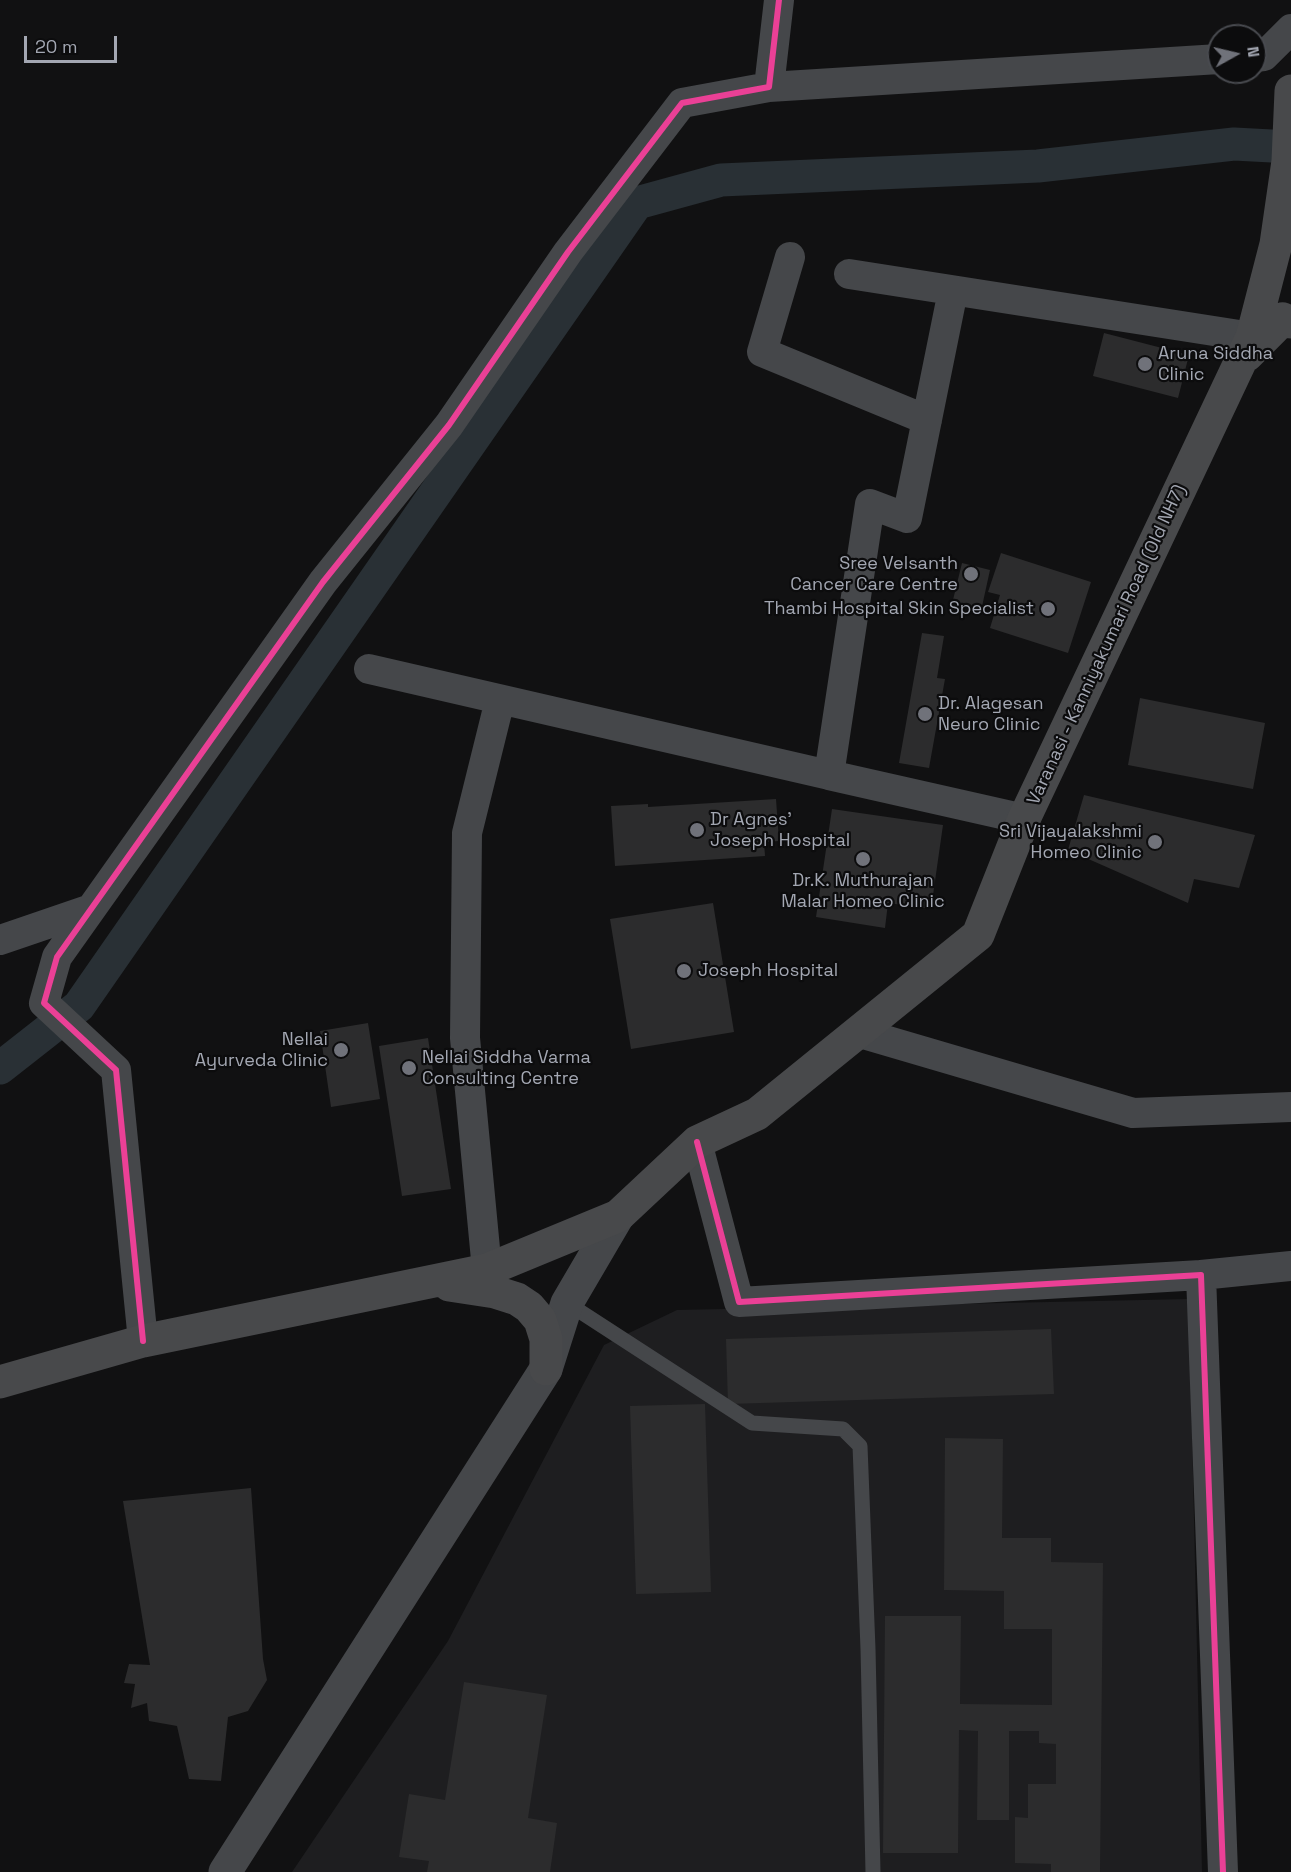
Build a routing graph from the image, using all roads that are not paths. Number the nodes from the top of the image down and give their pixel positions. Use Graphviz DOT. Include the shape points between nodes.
graph roads {
  1 [pos="778,0"];
  2 [pos="1291,29"];
  3 [pos="1267,53"];
  4 [pos="1207,60"];
  5 [pos="769,87"];
  6 [pos="1291,91"];
  7 [pos="790,257"];
  8 [pos="849,274"];
  9 [pos="953,291"];
  10 [pos="1291,322"];
  11 [pos="1246,349"];
  12 [pos="927,420"];
  13 [pos="369,669"];
  14 [pos="500,700"];
  15 [pos="828,775"];
  16 [pos="1024,819"];
  17 [pos="91,909"];
  18 [pos="0,940"];
  19 [pos="857,1032"];
  20 [pos="1291,1107"];
  21 [pos="697,1142"];
  22 [pos="618,1216"];
  23 [pos="1291,1266"];
  24 [pos="487,1270"];
  25 [pos="1201,1275"];
  26 [pos="430,1282"];
  27 [pos="567,1303"];
  28 [pos="142,1341"];
  29 [pos="546,1369"];
  30 [pos="0,1382"];
  31 [pos="225,1872"];
  32 [pos="873,1872"];
  33 [pos="1223,1872"];
  1 -- 5 [label="street"];
  2 -- 3 [label="street"];
  4 -- 5 [label="street"];
  5 -- 17 [label="street" via="682,103 568,252 449,425 323,582"];
  6 -- 11 [label="main road, Varanasi - Kanniyakumari Road (Old NH7)" via="1288,161 1276,244"];
  7 -- 12 [label="street" via="762,352"];
  8 -- 9 [label="street"];
  9 -- 11 [label="street"];
  9 -- 12 [label="street"];
  10 -- 11 [label="main road" via="1283,319"];
  11 -- 16 [label="main road, Varanasi - Kanniyakumari Road (Old NH7)"];
  12 -- 15 [label="street" via="907,518 870,504"];
  13 -- 14 [label="street"];
  14 -- 15 [label="street"];
  14 -- 24 [label="street" via="467,833 465,1038"];
  15 -- 16 [label="street"];
  16 -- 19 [label="main road, Varanasi - Kanniyakumari Road (Old NH7)" via="978,935"];
  17 -- 18 [label="street"];
  17 -- 28 [label="street" via="57,957 44,1003 116,1070"];
  19 -- 20 [label="street" via="1133,1113"];
  19 -- 21 [label="main road, Varanasi - Kanniyakumari Road (Old NH7)" via="757,1114"];
  21 -- 22 [label="main road, Varanasi - Kanniyakumari Road (Old NH7)"];
  21 -- 25 [label="street" via="739,1302"];
  22 -- 24 [label="main road, Varanasi - Kanniyakumari Road (Old NH7)"];
  22 -- 27 [label="street"];
  23 -- 25 [label="street"];
  24 -- 26 [label="main road, Varanasi - Kanniyakumari Road (Old NH7)"];
  25 -- 33 [label="street"];
  26 -- 28 [label="main road, Varanasi - Kanniyakumari Road (Old NH7)"];
  26 -- 29 [label="main road" via="495,1292 529,1307 540,1320 546,1339"];
  27 -- 29 [label="street"];
  27 -- 32 [label="lane" via="752,1423 843,1429 860,1446"];
  28 -- 30 [label="main road, Varanasi - Kanniyakumari Road (Old NH7)"];
  29 -- 31 [label="street"];
}
